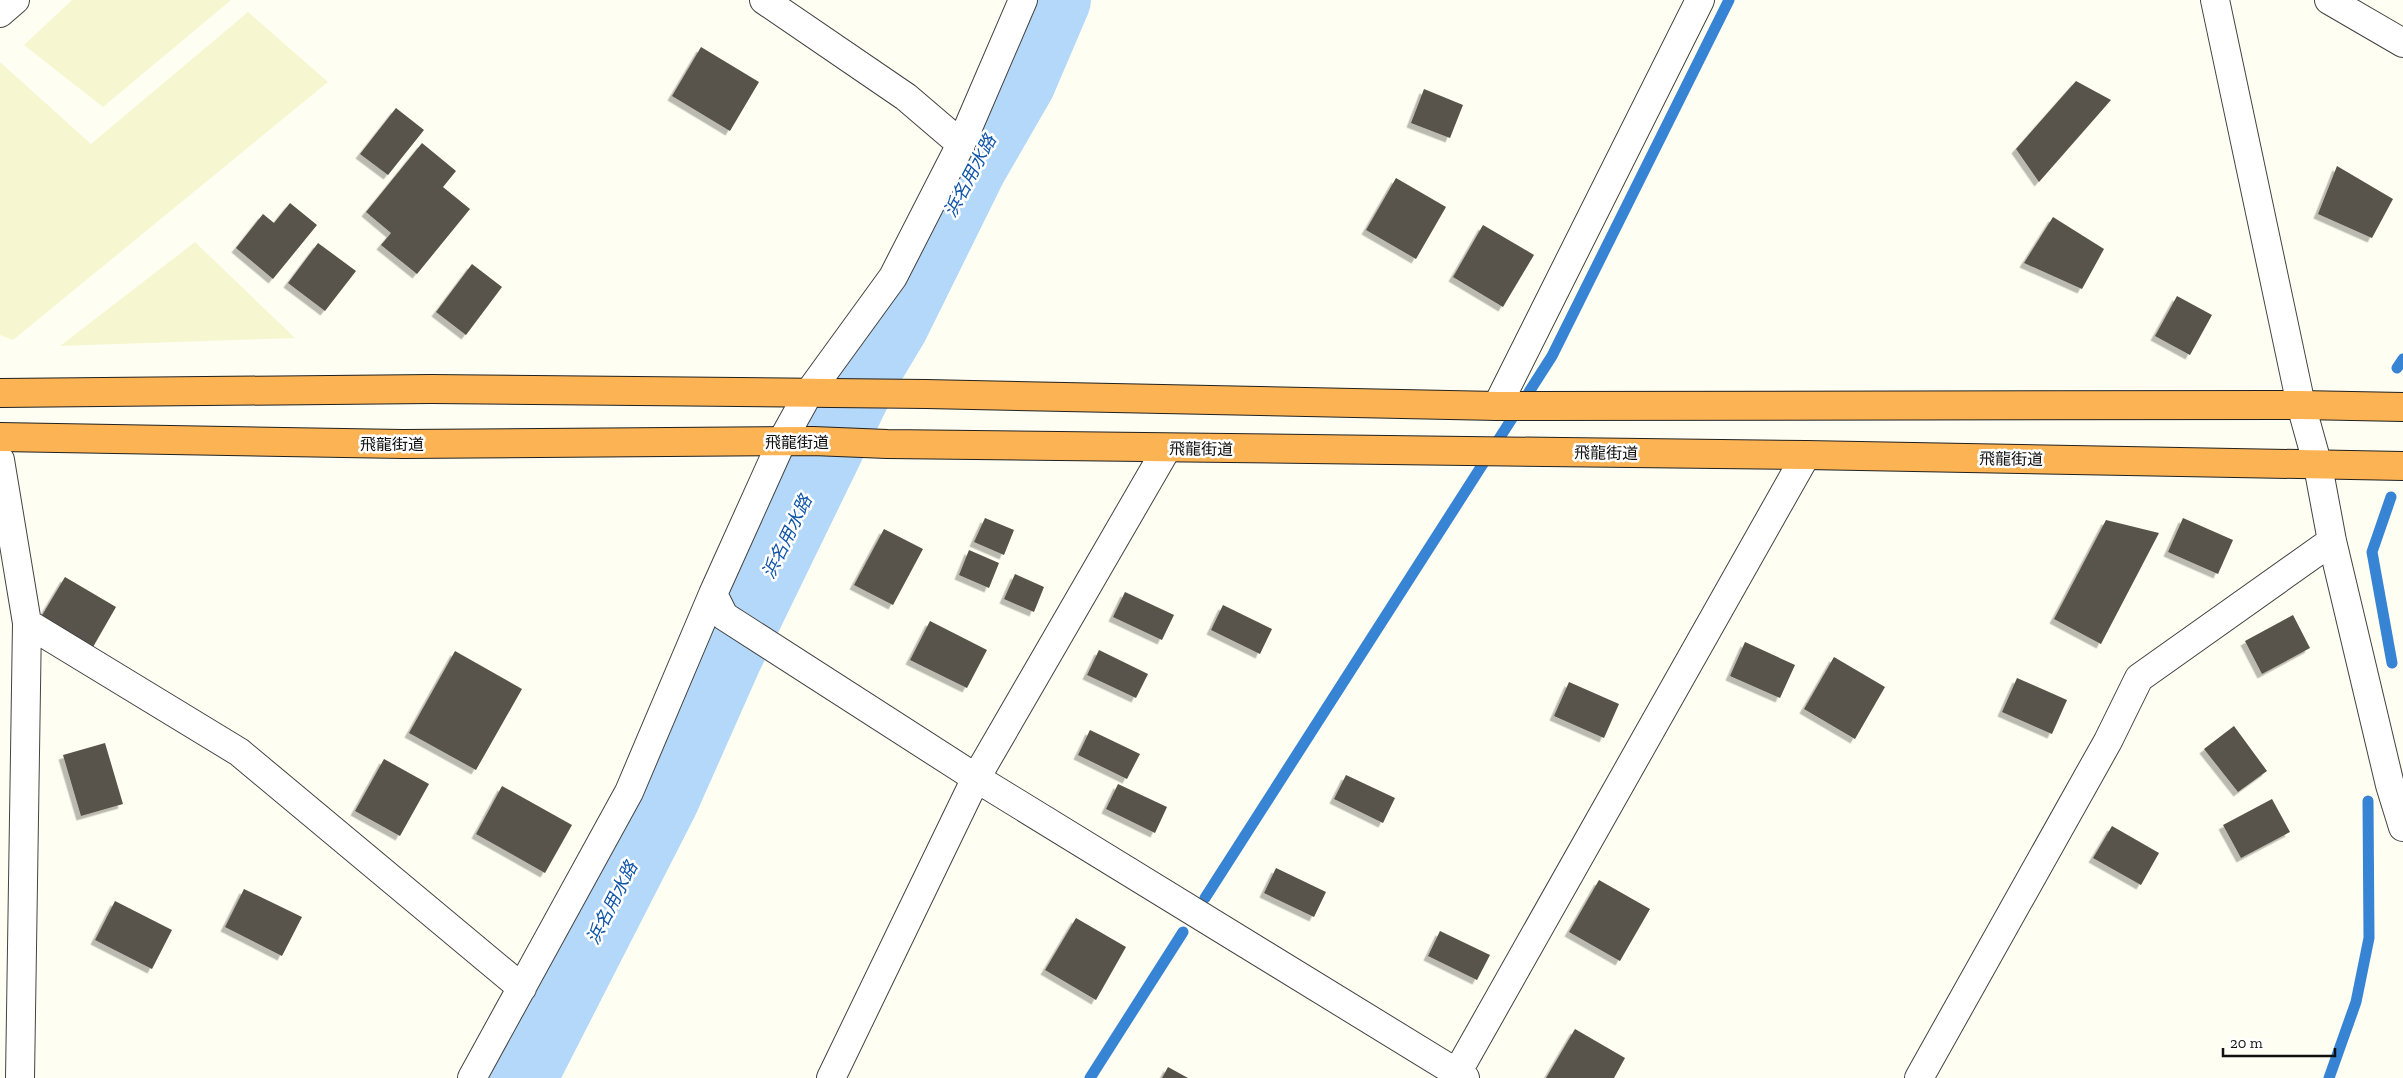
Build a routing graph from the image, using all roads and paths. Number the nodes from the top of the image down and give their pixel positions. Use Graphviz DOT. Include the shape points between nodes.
graph roads {
  1 [pos="15,0"];
  2 [pos="764,0"];
  3 [pos="1023,0"];
  4 [pos="1700,0"];
  5 [pos="2216,0"];
  6 [pos="2329,0"];
  7 [pos="0,13"];
  8 [pos="2403,42"];
  9 [pos="961,144"];
  10 [pos="0,393"];
  11 [pos="820,394"];
  12 [pos="2301,405"];
  13 [pos="1496,406"];
  14 [pos="2403,407"];
  15 [pos="0,437"];
  16 [pos="782,441"];
  17 [pos="1167,448"];
  18 [pos="1806,455"];
  19 [pos="0,460"];
  20 [pos="2318,466"];
  21 [pos="2403,466"];
  22 [pos="2332,541"];
  23 [pos="718,605"];
  24 [pos="27,623"];
  25 [pos="976,778"];
  26 [pos="2403,827"];
  27 [pos="522,988"];
  28 [pos="1461,1076"];
  29 [pos="20,1078"];
  30 [pos="472,1078"];
  31 [pos="831,1078"];
  32 [pos="1919,1078"];
  1 -- 7 [label="street"];
  2 -- 9 [label="street" via="906,97"];
  3 -- 9 [label="street"];
  4 -- 13 [label="street"];
  5 -- 12 [label="street"];
  6 -- 8 [label="street"];
  9 -- 11 [label="street" via="893,277"];
  10 -- 11 [label="highway" via="431,389"];
  11 -- 13 [label="highway"];
  11 -- 16 [label="street"];
  12 -- 13 [label="highway"];
  12 -- 14 [label="highway"];
  12 -- 20 [label="street"];
  15 -- 16 [label="highway, 飛龍街道" via="403,444"];
  16 -- 17 [label="highway, 飛龍街道"];
  16 -- 23 [label="street"];
  17 -- 18 [label="highway, 飛龍街道"];
  17 -- 25 [label="street"];
  18 -- 20 [label="highway, 飛龍街道"];
  18 -- 28 [label="street"];
  19 -- 24 [label="street"];
  20 -- 21 [label="highway, 飛龍街道"];
  20 -- 22 [label="street"];
  22 -- 26 [label="street"];
  22 -- 32 [label="street" via="2139,678 2108,741"];
  23 -- 25 [label="street" via="768,644"];
  23 -- 27 [label="street" via="629,792"];
  24 -- 27 [label="street" via="239,752"];
  24 -- 29 [label="street"];
  25 -- 28 [label="street"];
  25 -- 31 [label="street"];
  27 -- 30 [label="street"];
}
